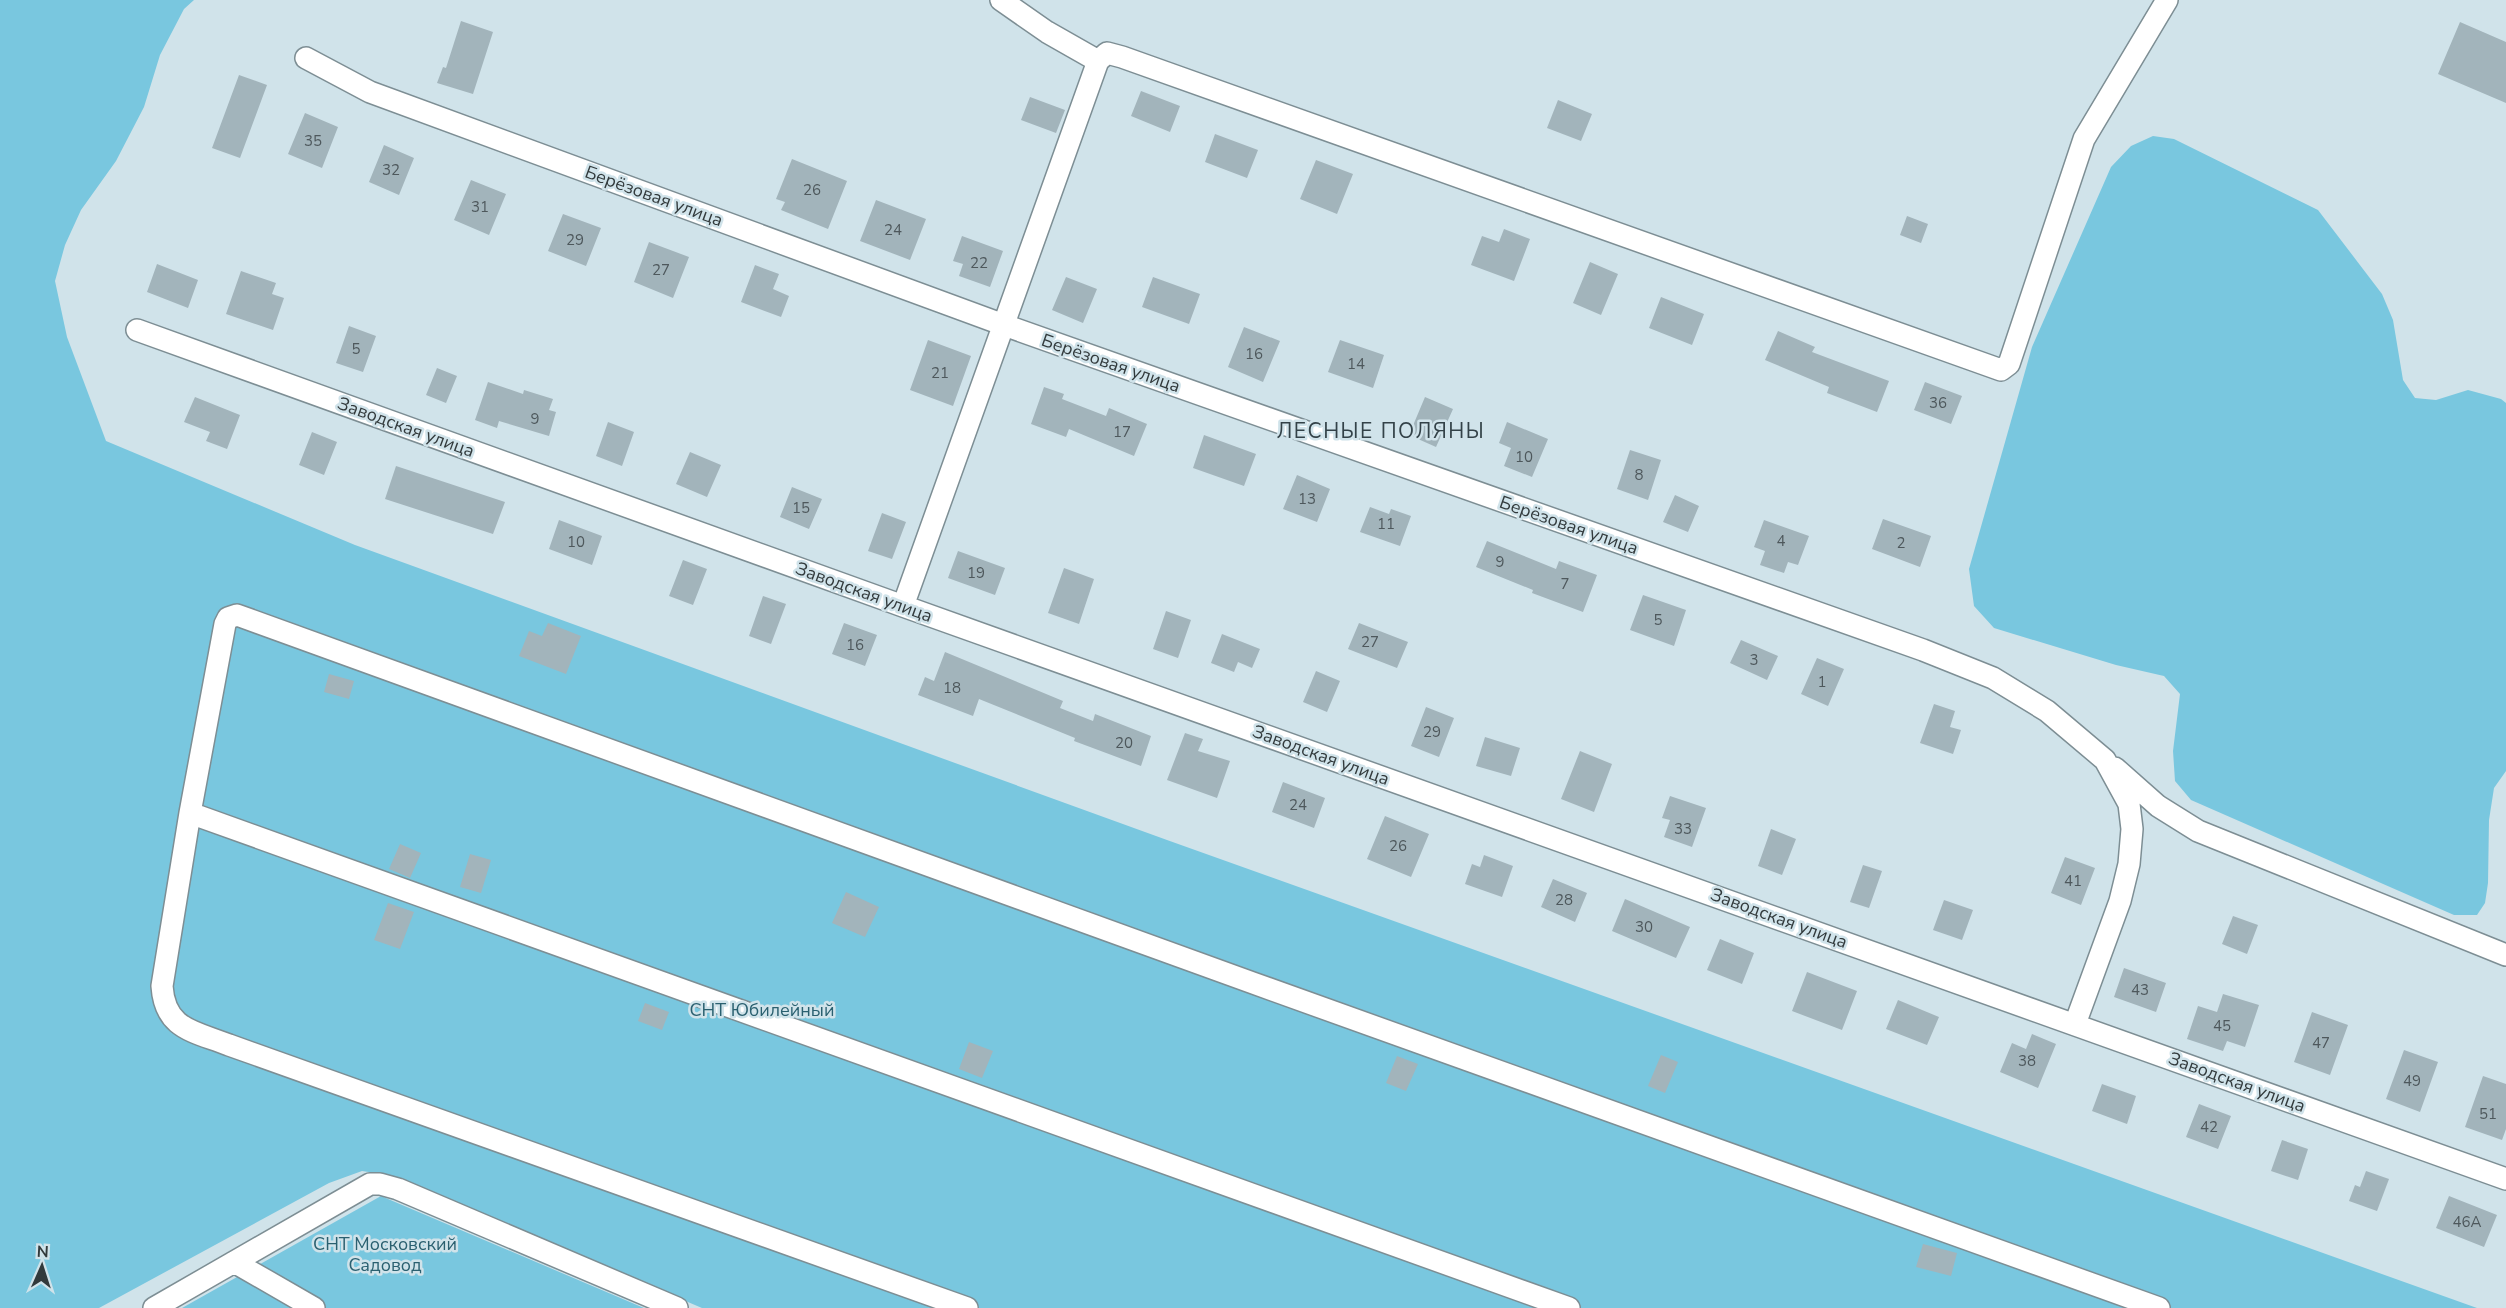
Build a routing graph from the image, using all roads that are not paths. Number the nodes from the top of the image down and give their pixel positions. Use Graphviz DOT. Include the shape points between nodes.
graph roads {
  1 [pos="1001,0"];
  2 [pos="2167,0"];
  3 [pos="306,58"];
  4 [pos="1098,61"];
  5 [pos="1004,325"];
  6 [pos="137,330"];
  7 [pos="903,606"];
  8 [pos="2105,760"];
  9 [pos="190,813"];
  10 [pos="2506,955"];
  11 [pos="2075,1024"];
  12 [pos="2506,1179"];
  13 [pos="234,1262"];
  14 [pos="154,1308"];
  15 [pos="314,1308"];
  16 [pos="677,1308"];
  17 [pos="967,1308"];
  18 [pos="1569,1308"];
  19 [pos="2159,1308"];
  1 -- 4 [label="street"];
  2 -- 4 [label="street" via="2084,139 2009,364 2001,370 1122,57 1107,53"];
  3 -- 5 [label="street, Берёзовая улица" via="370,92"];
  4 -- 5 [label="street"];
  5 -- 7 [label="street"];
  5 -- 8 [label="street, Берёзовая улица" via="1923,650 1993,678 2047,711"];
  6 -- 7 [label="street, Заводская улица"];
  7 -- 11 [label="street, Заводская улица"];
  8 -- 10 [label="street, Берёзовая улица" via="2158,806 2198,831"];
  8 -- 11 [label="street" via="2129,804 2132,829 2120,901"];
  9 -- 17 [label="street" via="162,986 163,1004 180,1026"];
  9 -- 18 [label="street"];
  9 -- 19 [label="street" via="225,624 237,615"];
  11 -- 12 [label="street, Заводская улица"];
  13 -- 14 [label="street"];
  13 -- 15 [label="street"];
  13 -- 16 [label="street" via="370,1184 380,1184"];
}
